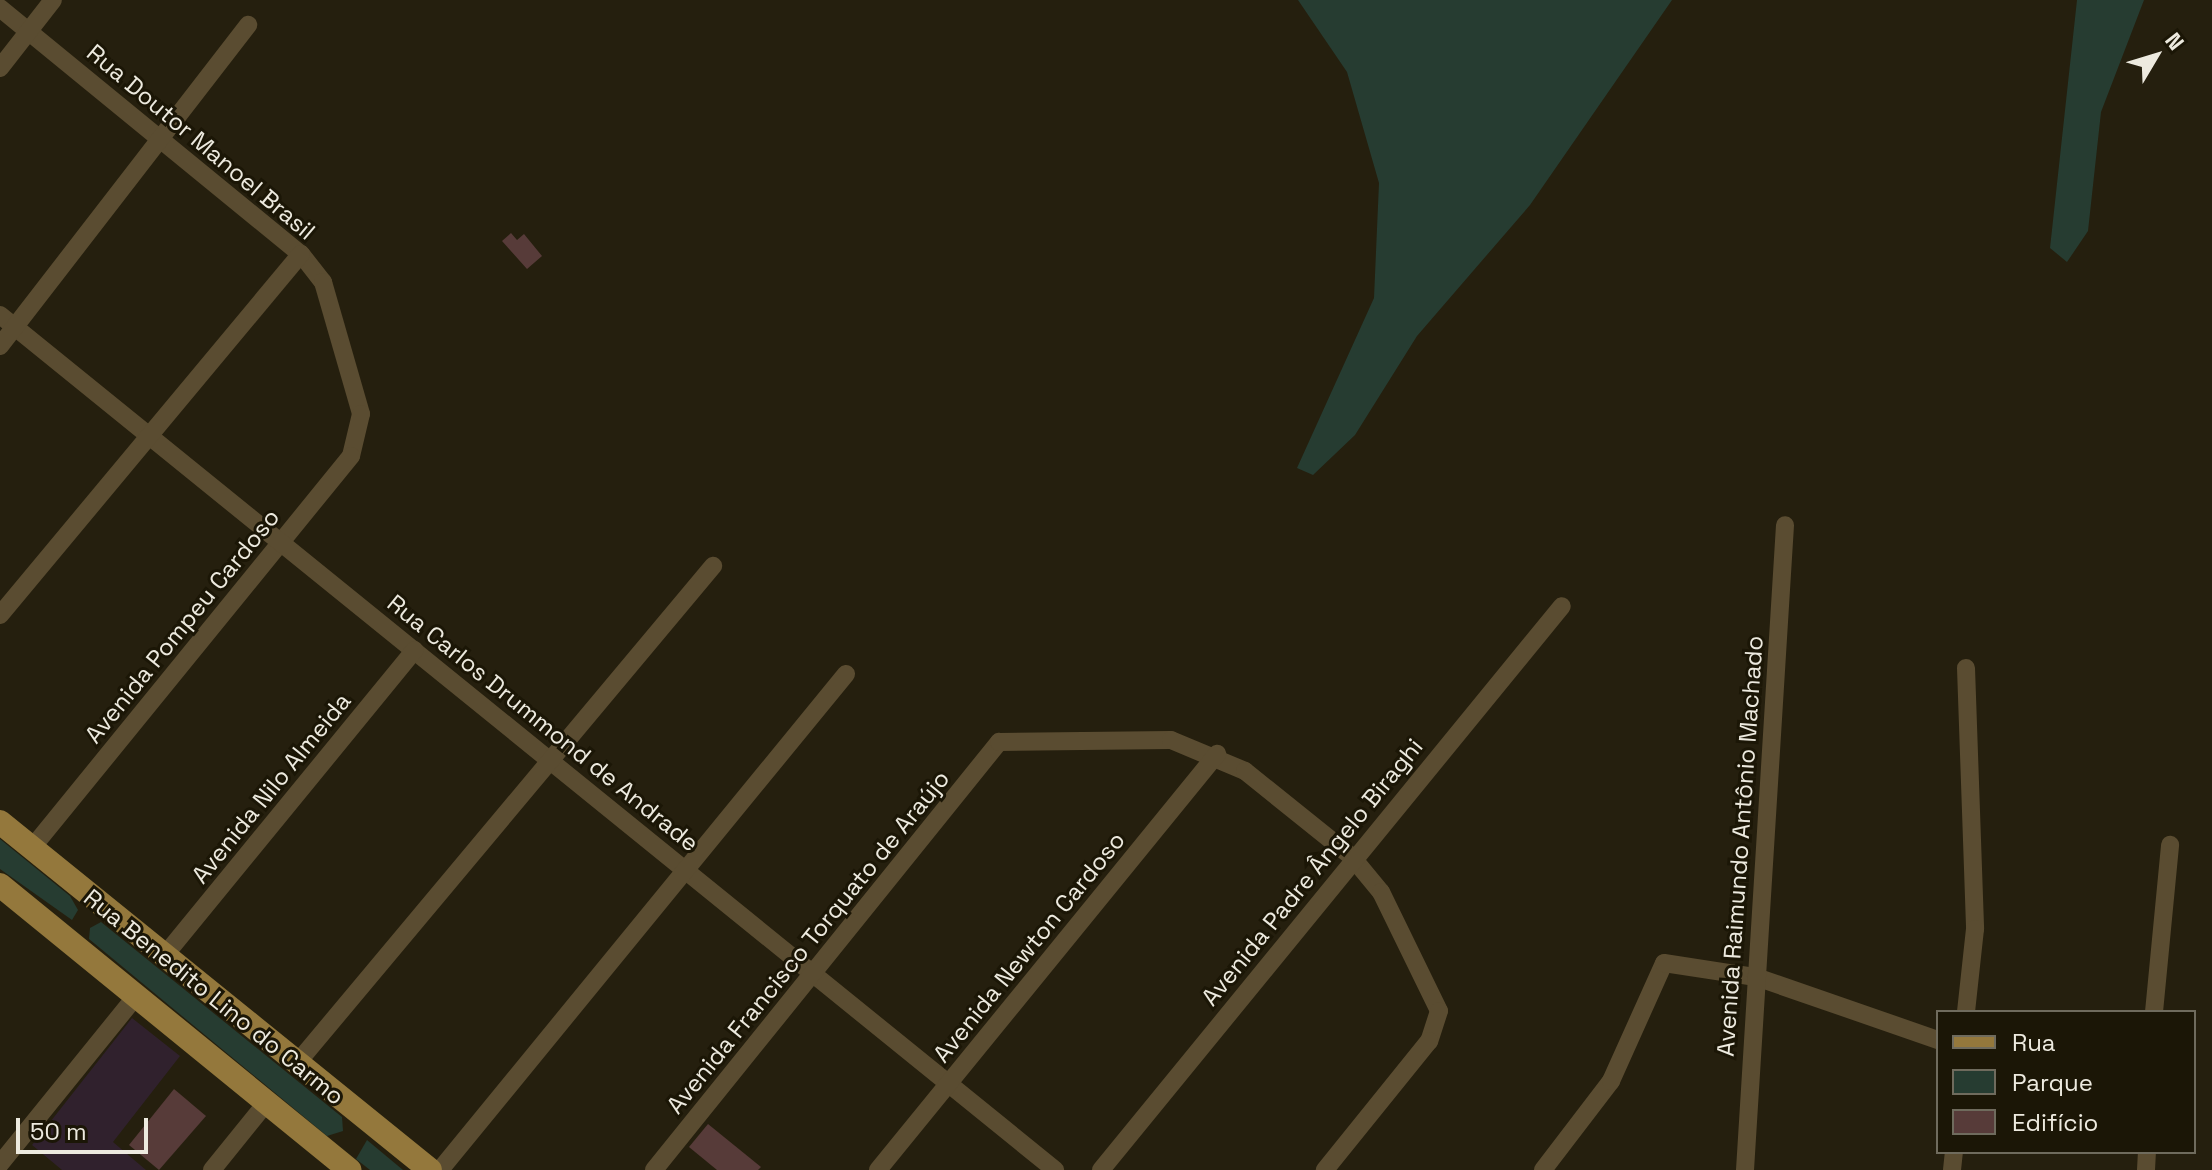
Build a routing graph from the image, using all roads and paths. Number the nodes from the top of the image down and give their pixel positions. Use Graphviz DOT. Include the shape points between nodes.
graph roads {
  1 [pos="53,0"];
  2 [pos="0,8"];
  3 [pos="248,25"];
  4 [pos="29,32"];
  5 [pos="0,68"];
  6 [pos="162,137"];
  7 [pos="301,254"];
  8 [pos="0,315"];
  9 [pos="15,327"];
  10 [pos="0,346"];
  11 [pos="362,430"];
  12 [pos="146,434"];
  13 [pos="1785,525"];
  14 [pos="281,543"];
  15 [pos="713,566"];
  16 [pos="1562,606"];
  17 [pos="0,615"];
  18 [pos="415,650"];
  19 [pos="1966,668"];
  20 [pos="846,674"];
  21 [pos="1217,754"];
  22 [pos="550,759"];
  23 [pos="0,822"];
  24 [pos="2170,845"];
  25 [pos="32,848"];
  26 [pos="1352,857"];
  27 [pos="683,868"];
  28 [pos="0,886"];
  29 [pos="165,955"];
  30 [pos="816,977"];
  31 [pos="1756,977"];
  32 [pos="136,996"];
  33 [pos="1966,1010"];
  34 [pos="2154,1010"];
  35 [pos="1936,1039"];
  36 [pos="298,1062"];
  37 [pos="948,1085"];
  38 [pos="266,1103"];
  39 [pos="0,1164"];
  40 [pos="212,1170"];
  41 [pos="349,1170"];
  42 [pos="430,1170"];
  43 [pos="440,1170"];
  44 [pos="654,1170"];
  45 [pos="878,1170"];
  46 [pos="1055,1170"];
  47 [pos="1101,1170"];
  48 [pos="1325,1170"];
  49 [pos="1543,1170"];
  50 [pos="1745,1170"];
  1 -- 4 [label="street"];
  2 -- 4 [label="street, Rua Doutor Manoel Brasil"];
  3 -- 6 [label="street"];
  4 -- 5 [label="street"];
  4 -- 6 [label="street, Rua Doutor Manoel Brasil"];
  6 -- 7 [label="street, Rua Doutor Manoel Brasil"];
  6 -- 9 [label="street"];
  7 -- 11 [label="street, Rua Doutor Manoel Brasil" via="323,282"];
  7 -- 12 [label="street"];
  8 -- 9 [label="street, Rua Carlos Drummond de Andrade"];
  9 -- 10 [label="street"];
  9 -- 12 [label="street, Rua Carlos Drummond de Andrade"];
  11 -- 14 [label="street, Avenida Pompeu Cardoso" via="351,456"];
  12 -- 14 [label="street, Rua Carlos Drummond de Andrade"];
  12 -- 17 [label="street"];
  13 -- 31 [label="street, Avenida Raimundo Antônio Machado"];
  14 -- 18 [label="street, Rua Carlos Drummond de Andrade"];
  14 -- 25 [label="street, Avenida Pompeu Cardoso"];
  15 -- 22 [label="street"];
  16 -- 26 [label="street, Avenida Padre Ângelo Biraghi"];
  18 -- 22 [label="street, Rua Carlos Drummond de Andrade"];
  18 -- 29 [label="street, Avenida Nilo Almeida"];
  19 -- 33 [label="street" via="1975,929"];
  20 -- 27 [label="street" via="701,858"];
  21 -- 26 [label="street"];
  21 -- 30 [label="street, Avenida Francisco Torquato de Araújo" via="1171,740 999,742"];
  21 -- 37 [label="street, Avenida Newton Cardoso"];
  22 -- 27 [label="street, Rua Carlos Drummond de Andrade"];
  22 -- 36 [label="street"];
  23 -- 25 [label="main road, Rua Benedito Lino do Carmo"];
  24 -- 34 [label="street"];
  25 -- 29 [label="main road, Rua Benedito Lino do Carmo"];
  26 -- 47 [label="street, Avenida Padre Ângelo Biraghi"];
  26 -- 48 [label="street" via="1381,892 1439,1011 1429,1041"];
  27 -- 30 [label="street, Rua Carlos Drummond de Andrade"];
  27 -- 43 [label="street"];
  28 -- 32 [label="main road, Rua Benedito Lino do Carmo"];
  29 -- 36 [label="main road, Rua Benedito Lino do Carmo"];
  30 -- 37 [label="street, Rua Carlos Drummond de Andrade"];
  30 -- 44 [label="street, Avenida Francisco Torquato de Araújo"];
  31 -- 35 [label="street"];
  31 -- 49 [label="street" via="1658,966 1611,1081"];
  31 -- 50 [label="street, Avenida Raimundo Antônio Machado"];
  32 -- 38 [label="main road, Rua Benedito Lino do Carmo"];
  32 -- 39 [label="street"];
  36 -- 42 [label="main road, Rua Benedito Lino do Carmo"];
  37 -- 45 [label="street, Avenida Newton Cardoso"];
  37 -- 46 [label="street, Rua Carlos Drummond de Andrade"];
  38 -- 40 [label="street"];
  38 -- 41 [label="main road, Rua Benedito Lino do Carmo"];
}
